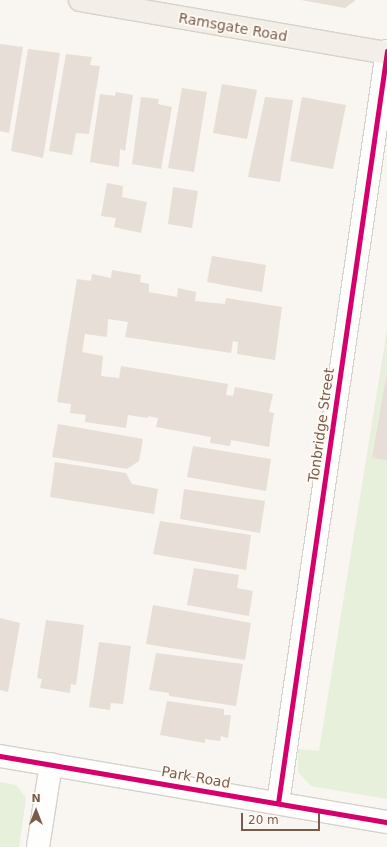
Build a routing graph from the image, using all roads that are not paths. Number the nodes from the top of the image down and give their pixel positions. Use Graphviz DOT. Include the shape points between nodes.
graph roads {
  1 [pos="80,0"];
  2 [pos="387,53"];
  3 [pos="0,756"];
  4 [pos="51,764"];
  5 [pos="278,803"];
  6 [pos="387,822"];
  7 [pos="38,847"];
  1 -- 2 [label="main road, Ramsgate Road"];
  2 -- 5 [label="street, Tonbridge Street"];
  3 -- 4 [label="street, Park Road"];
  4 -- 5 [label="street, Park Road"];
  4 -- 7 [label="street"];
  5 -- 6 [label="street, Park Road"];
}
